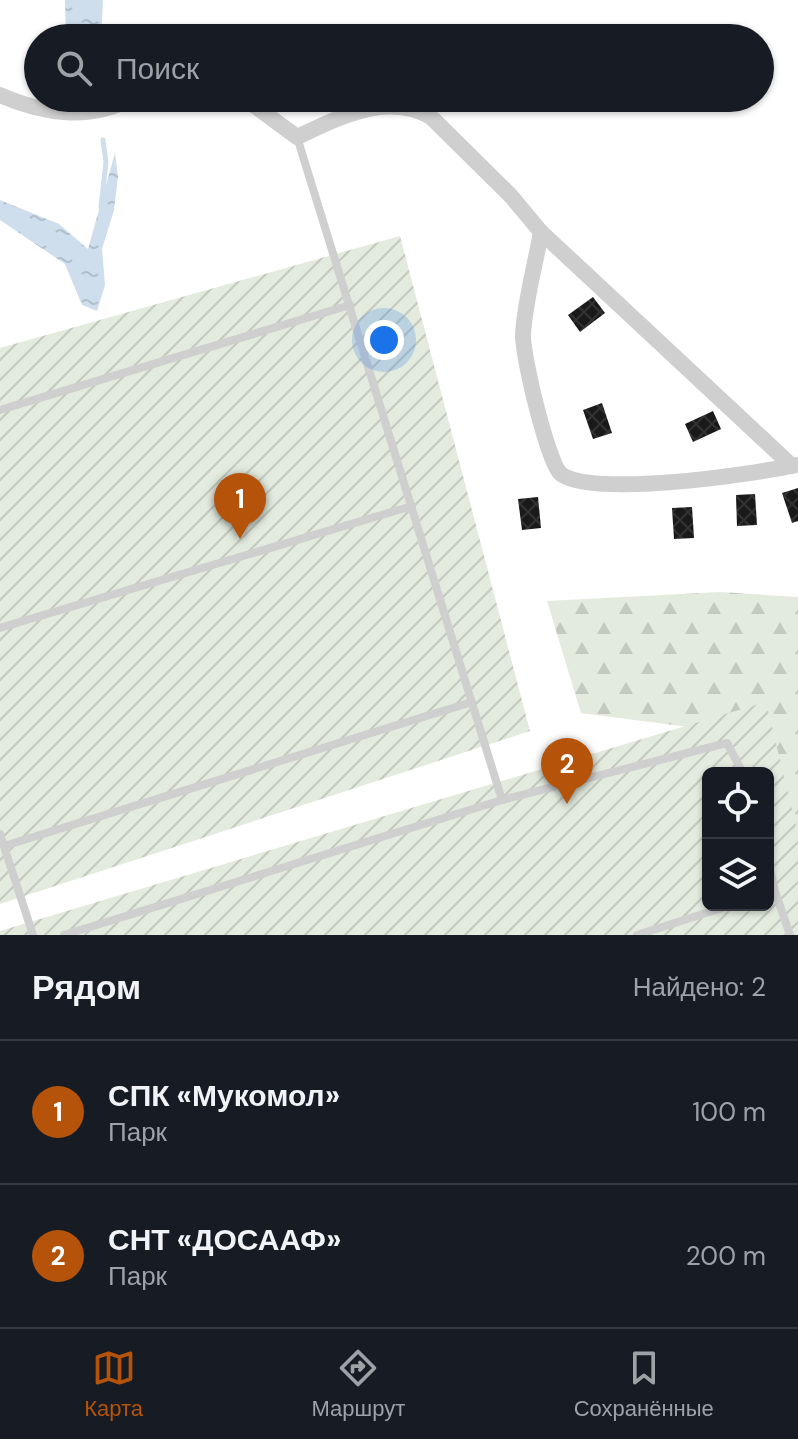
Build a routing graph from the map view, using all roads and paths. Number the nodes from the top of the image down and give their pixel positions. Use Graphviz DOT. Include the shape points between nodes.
graph roads {
  1 [pos="0,95"];
  2 [pos="24,106"];
  3 [pos="263,112"];
  4 [pos="359,112"];
  5 [pos="422,112"];
  6 [pos="297,137"];
  7 [pos="541,232"];
  8 [pos="350,305"];
  9 [pos="0,410"];
  10 [pos="795,465"];
  11 [pos="412,506"];
  12 [pos="0,628"];
  13 [pos="472,702"];
  14 [pos="740,767"];
  15 [pos="502,800"];
  16 [pos="0,834"];
  17 [pos="4,846"];
  18 [pos="774,899"];
  19 [pos="712,911"];
  20 [pos="33,935"];
  21 [pos="64,935"];
  22 [pos="637,935"];
  23 [pos="790,935"];
  1 -- 2 [label="street"];
  3 -- 6 [label="street"];
  4 -- 6 [label="street"];
  5 -- 7 [label="street" via="501,186"];
  6 -- 8 [label="lane"];
  7 -- 10 [label="street"];
  7 -- 10 [label="street" via="523,337 540,422 558,472 571,480 638,484"];
  8 -- 9 [label="lane"];
  8 -- 11 [label="lane"];
  11 -- 12 [label="lane"];
  11 -- 13 [label="lane"];
  13 -- 15 [label="lane"];
  13 -- 17 [label="lane"];
  14 -- 15 [label="lane" via="727,743"];
  15 -- 21 [label="lane"];
  16 -- 17 [label="lane"];
  17 -- 20 [label="lane"];
  18 -- 23 [label="lane"];
  19 -- 22 [label="lane"];
}
